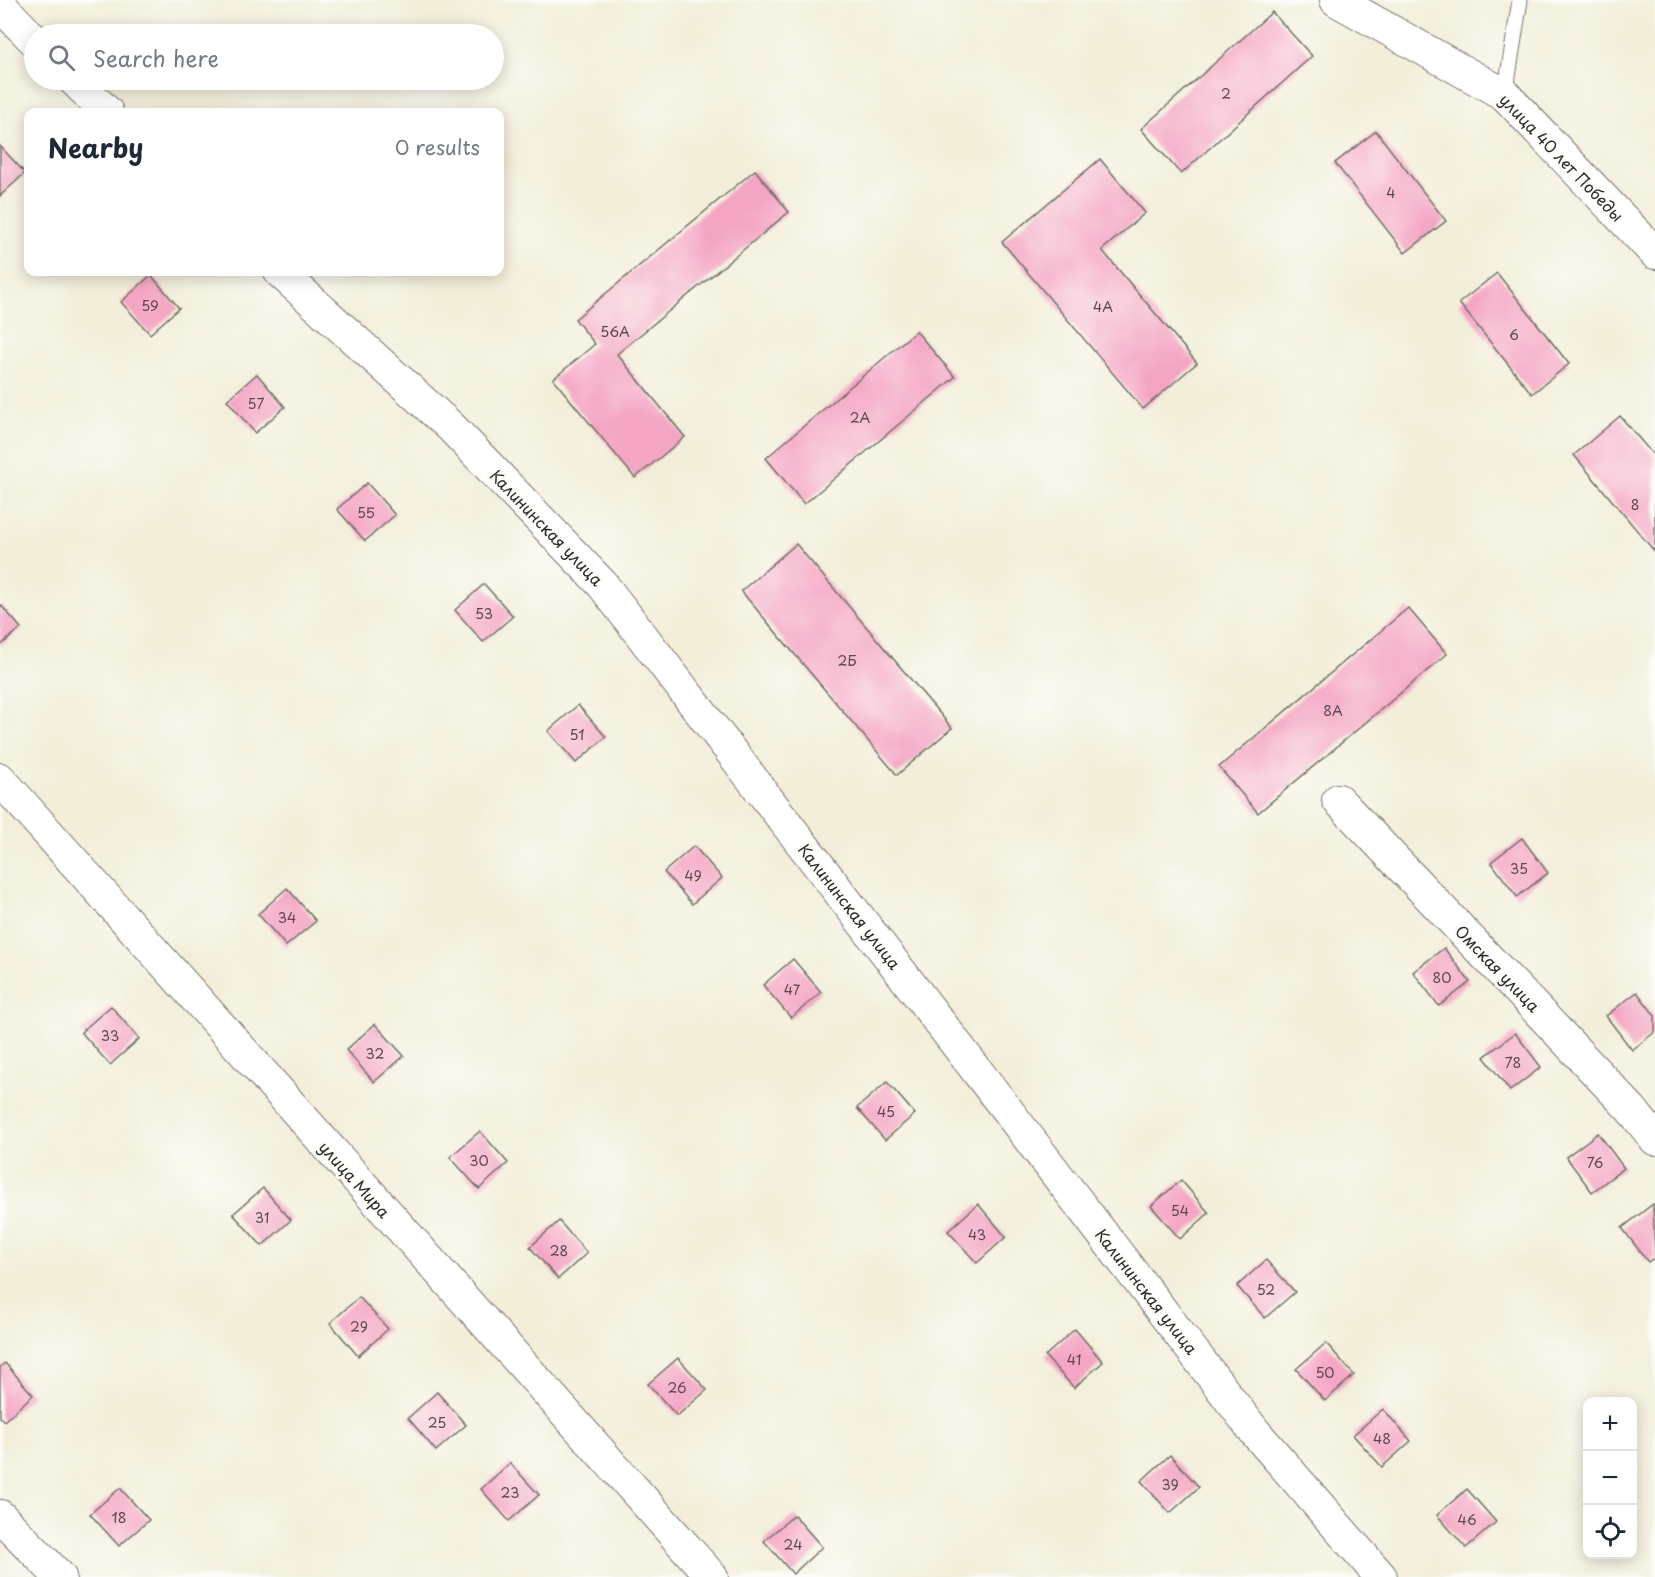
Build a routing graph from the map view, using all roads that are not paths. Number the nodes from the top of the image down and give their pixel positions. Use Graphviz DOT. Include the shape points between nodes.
graph roads {
  1 [pos="1336,0"];
  2 [pos="1520,0"];
  3 [pos="0,5"];
  4 [pos="24,30"];
  5 [pos="84,90"];
  6 [pos="1505,94"];
  7 [pos="103,108"];
  8 [pos="1655,253"];
  9 [pos="284,276"];
  10 [pos="0,779"];
  11 [pos="1338,800"];
  12 [pos="1655,1139"];
  13 [pos="0,1516"];
  14 [pos="60,1577"];
  15 [pos="712,1577"];
  16 [pos="1381,1577"];
  1 -- 6 [label="street, улица 40 лет Победы"];
  2 -- 6 [label="lane"];
  3 -- 4 [label="street"];
  5 -- 7 [label="street"];
  6 -- 8 [label="street, улица 40 лет Победы"];
  9 -- 16 [label="street, Калининская улица" via="451,427 602,584 1255,1432"];
  10 -- 15 [label="street, улица Мира"];
  11 -- 12 [label="street, Омская улица"];
  13 -- 14 [label="street"];
}
